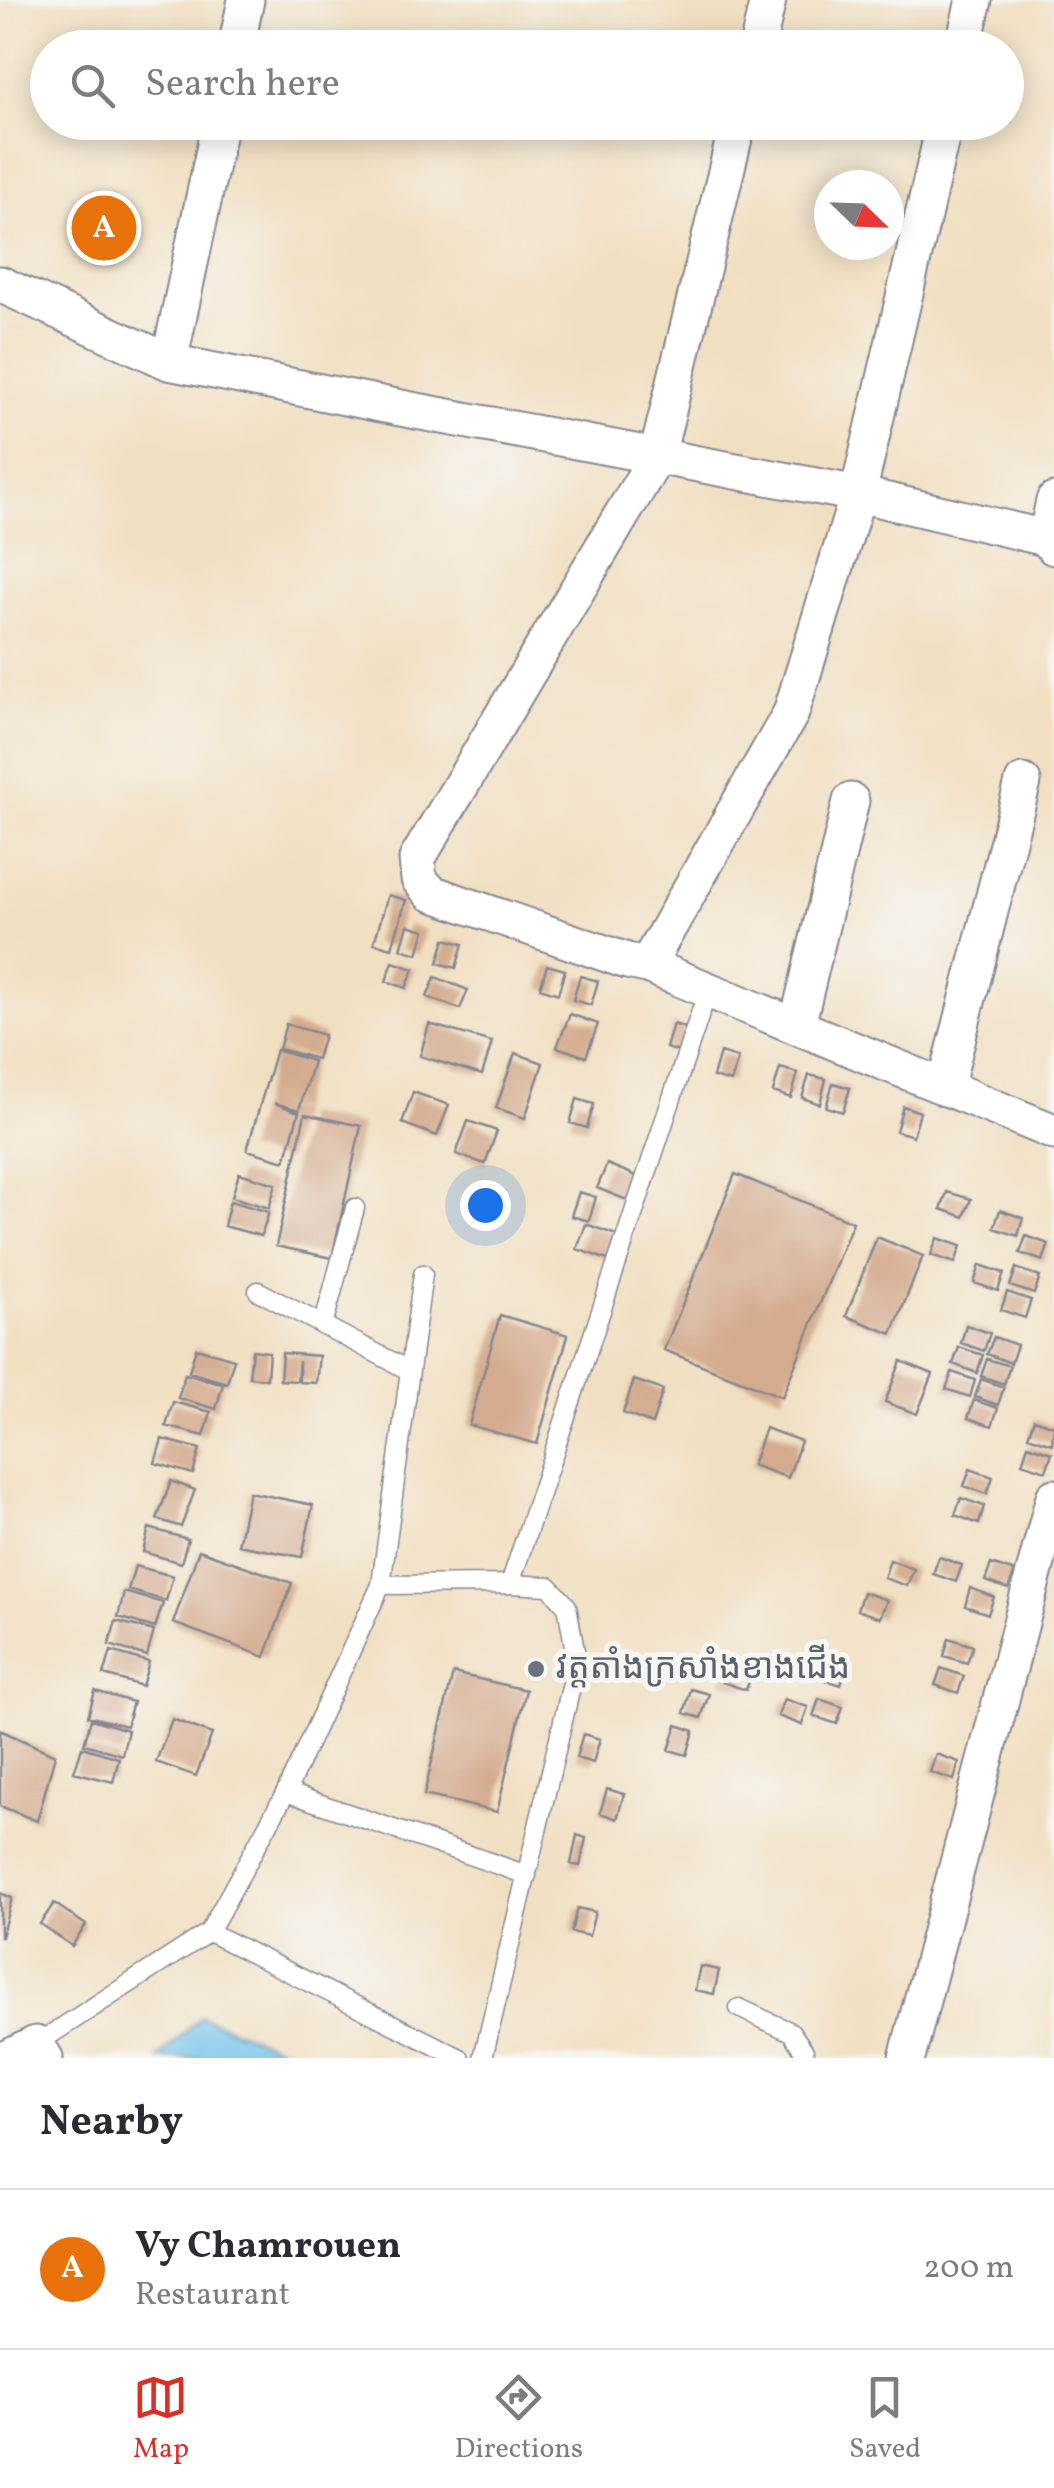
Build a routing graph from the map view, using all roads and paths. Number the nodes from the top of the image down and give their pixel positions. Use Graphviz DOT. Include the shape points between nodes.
graph roads {
  1 [pos="246,0"];
  2 [pos="768,0"];
  3 [pos="974,0"];
  4 [pos="240,30"];
  5 [pos="761,30"];
  6 [pos="967,30"];
  7 [pos="216,140"];
  8 [pos="734,140"];
  9 [pos="941,140"];
  10 [pos="0,284"];
  11 [pos="169,362"];
  12 [pos="657,456"];
  13 [pos="858,494"];
  14 [pos="1054,501"];
  15 [pos="1050,542"];
  16 [pos="1023,782"];
  17 [pos="851,801"];
  18 [pos="647,965"];
  19 [pos="708,990"];
  20 [pos="797,1026"];
  21 [pos="945,1088"];
  22 [pos="1054,1132"];
  23 [pos="355,1208"];
  24 [pos="422,1274"];
  25 [pos="258,1291"];
  26 [pos="322,1326"];
  27 [pos="410,1370"];
  28 [pos="1054,1498"];
  29 [pos="510,1584"];
  30 [pos="381,1585"];
  31 [pos="286,1792"];
  32 [pos="527,1875"];
  33 [pos="209,1932"];
  34 [pos="739,2008"];
  35 [pos="30,2053"];
  36 [pos="460,2058"];
  37 [pos="484,2058"];
  38 [pos="802,2058"];
  39 [pos="907,2058"];
  1 -- 4 [label="street"];
  2 -- 5 [label="street"];
  3 -- 6 [label="street"];
  7 -- 11 [label="street"];
  8 -- 12 [label="street"];
  9 -- 13 [label="street"];
  10 -- 11 [label="street"];
  11 -- 12 [label="street"];
  12 -- 13 [label="street"];
  12 -- 18 [label="street" via="417,859 430,893"];
  13 -- 15 [label="street"];
  13 -- 18 [label="street" via="791,713"];
  14 -- 15 [label="street"];
  16 -- 21 [label="street"];
  17 -- 20 [label="street"];
  18 -- 19 [label="street"];
  19 -- 20 [label="street"];
  19 -- 29 [label="lane"];
  20 -- 21 [label="street"];
  21 -- 22 [label="street"];
  23 -- 26 [label="lane"];
  24 -- 27 [label="lane"];
  25 -- 26 [label="lane"];
  26 -- 27 [label="lane"];
  27 -- 30 [label="lane"];
  28 -- 39 [label="street"];
  29 -- 30 [label="lane"];
  29 -- 32 [label="lane" via="549,1586 567,1606 577,1662"];
  30 -- 31 [label="lane"];
  31 -- 32 [label="lane"];
  31 -- 33 [label="lane"];
  32 -- 37 [label="lane"];
  33 -- 35 [label="lane"];
  33 -- 36 [label="lane"];
  34 -- 38 [label="lane" via="791,2032"];
}
